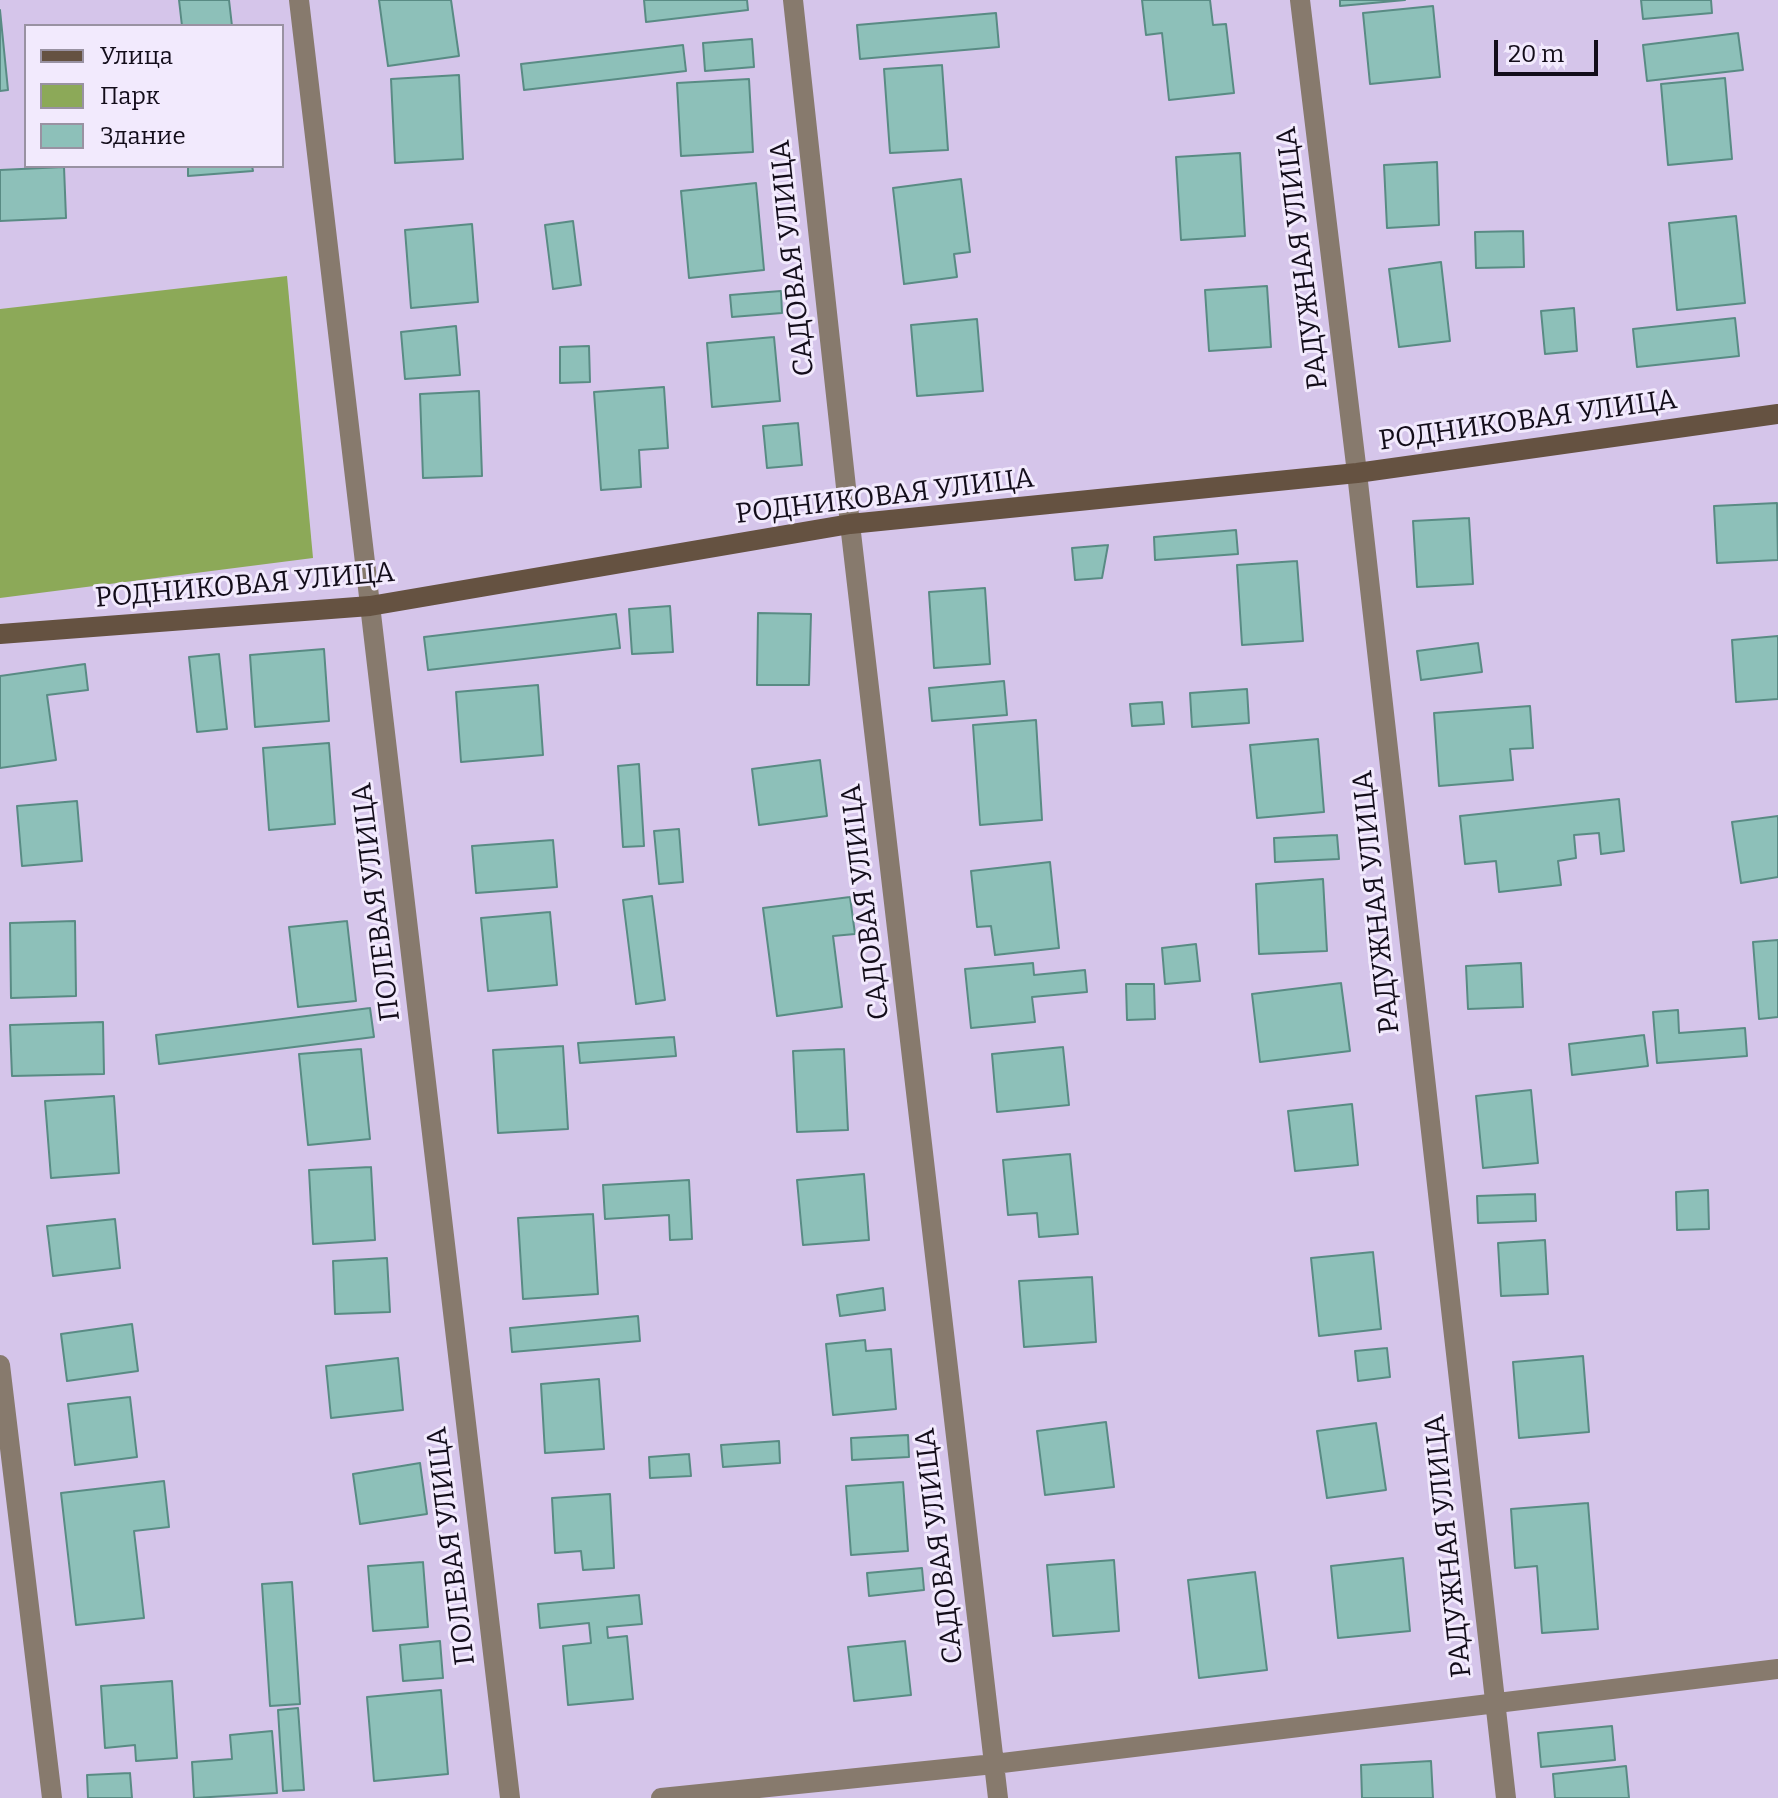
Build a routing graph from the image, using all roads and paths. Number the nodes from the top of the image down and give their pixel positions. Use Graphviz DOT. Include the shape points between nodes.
graph roads {
  1 [pos="299,0"];
  2 [pos="793,0"];
  3 [pos="1300,0"];
  4 [pos="1778,414"];
  5 [pos="1357,473"];
  6 [pos="850,524"];
  7 [pos="370,606"];
  8 [pos="0,634"];
  9 [pos="0,1365"];
  10 [pos="1778,1669"];
  11 [pos="1495,1702"];
  12 [pos="994,1764"];
  13 [pos="52,1798"];
  14 [pos="510,1798"];
  15 [pos="661,1798"];
  16 [pos="998,1798"];
  17 [pos="1506,1798"];
  1 -- 7 [label="street, ПОЛЕВАЯ УЛИЦА"];
  2 -- 6 [label="street, САДОВАЯ УЛИЦА"];
  3 -- 5 [label="street, РАДУЖНАЯ УЛИЦА"];
  4 -- 5 [label="street, РОДНИКОВАЯ УЛИЦА"];
  5 -- 6 [label="street, РОДНИКОВАЯ УЛИЦА"];
  5 -- 11 [label="street, РАДУЖНАЯ УЛИЦА"];
  6 -- 7 [label="street, РОДНИКОВАЯ УЛИЦА"];
  6 -- 12 [label="street, САДОВАЯ УЛИЦА"];
  7 -- 8 [label="street, РОДНИКОВАЯ УЛИЦА"];
  7 -- 14 [label="street, ПОЛЕВАЯ УЛИЦА"];
  9 -- 13 [label="street"];
  10 -- 11 [label="street"];
  11 -- 12 [label="street"];
  11 -- 17 [label="street, РАДУЖНАЯ УЛИЦА"];
  12 -- 15 [label="street"];
  12 -- 16 [label="street, САДОВАЯ УЛИЦА"];
}
